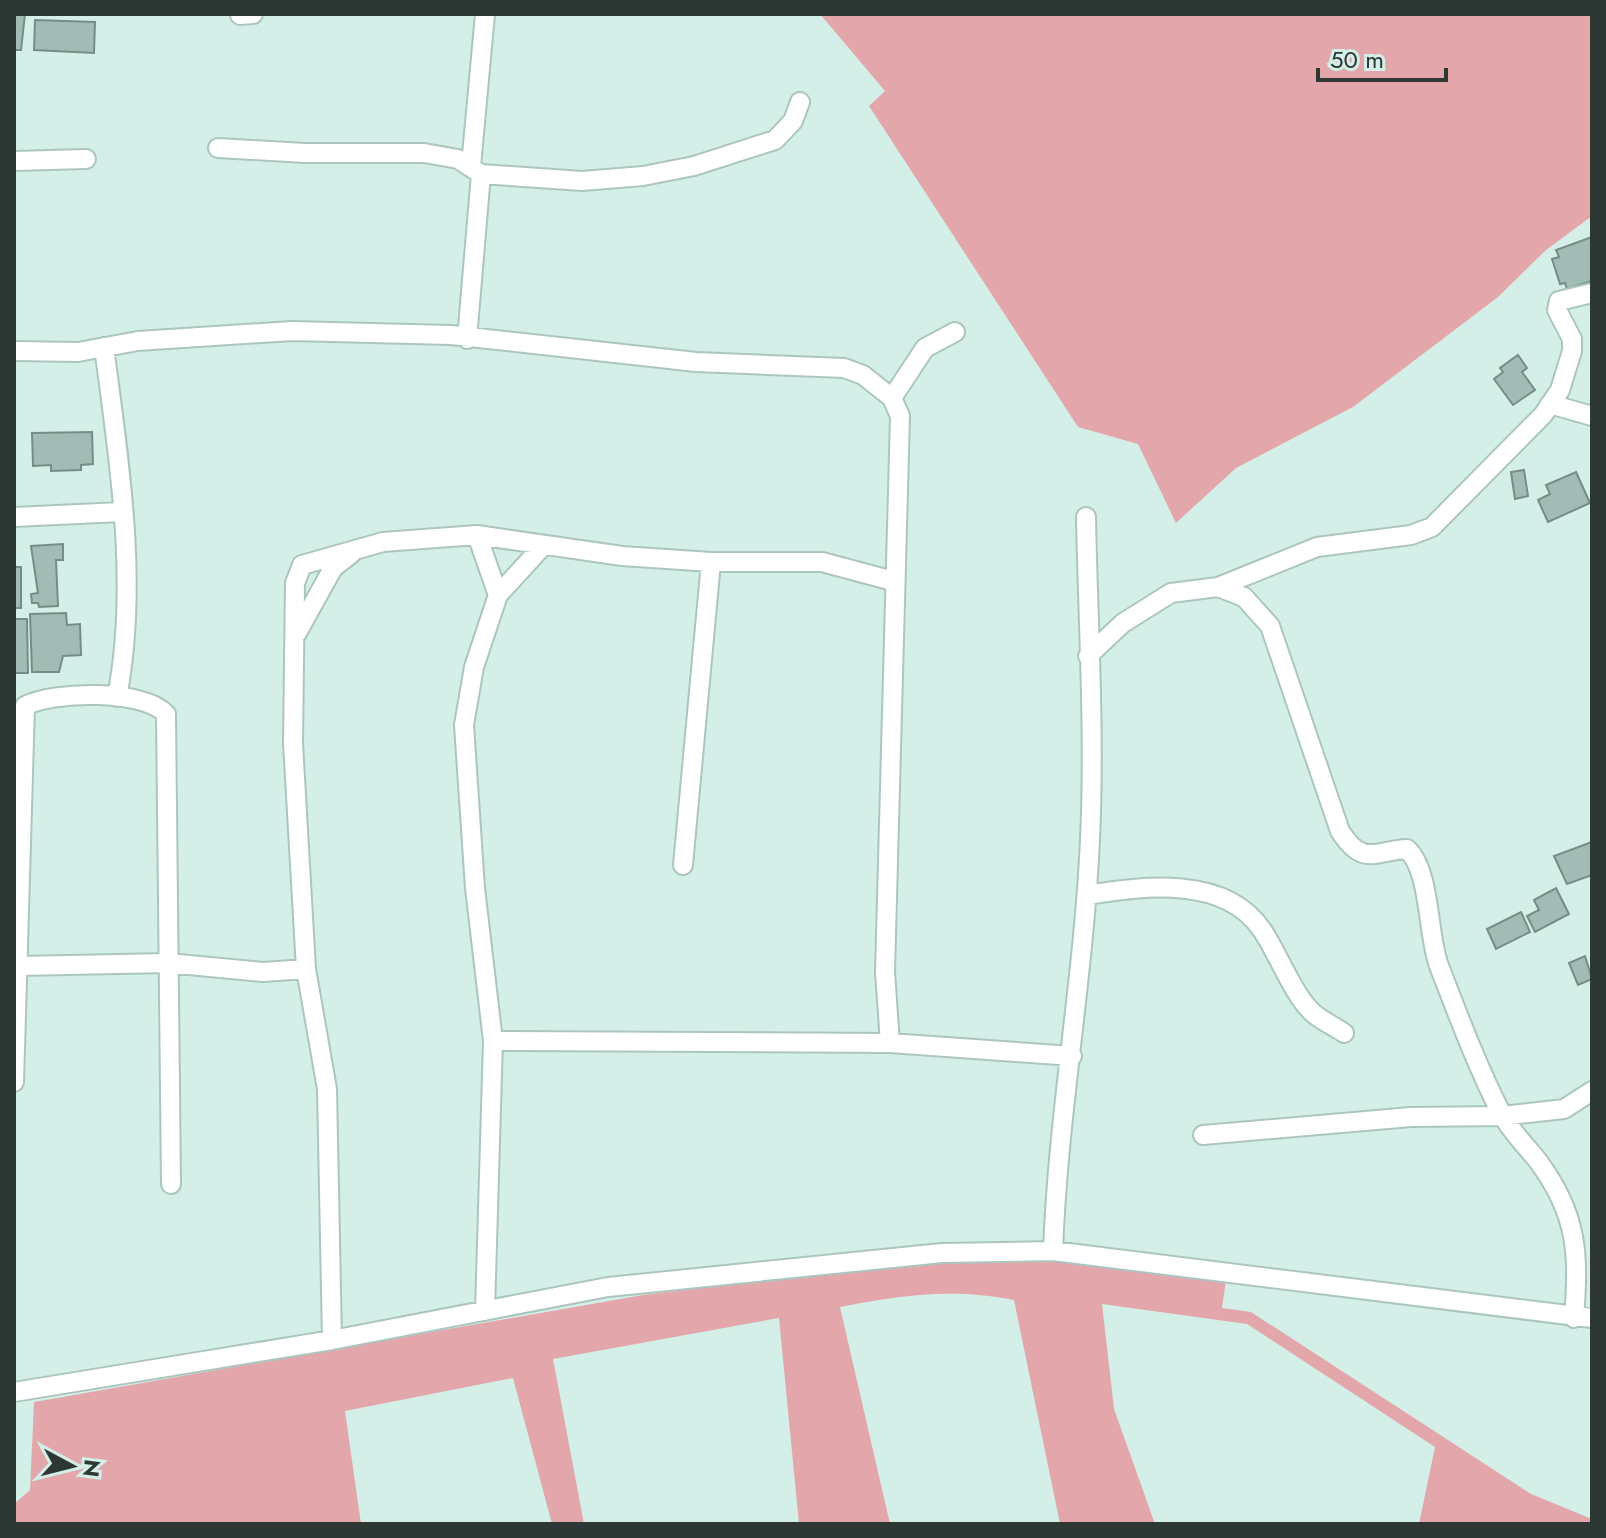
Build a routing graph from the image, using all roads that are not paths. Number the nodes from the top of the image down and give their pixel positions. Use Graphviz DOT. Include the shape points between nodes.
graph roads {
  1 [pos="485,14"];
  2 [pos="800,102"];
  3 [pos="218,148"];
  4 [pos="86,159"];
  5 [pos="14,161"];
  6 [pos="476,170"];
  7 [pos="1592,293"];
  8 [pos="955,332"];
  9 [pos="467,339"];
  10 [pos="104,347"];
  11 [pos="14,351"];
  12 [pos="892,398"];
  13 [pos="1550,404"];
  14 [pos="1592,416"];
  15 [pos="121,512"];
  16 [pos="14,517"];
  17 [pos="1086,517"];
  18 [pos="477,535"];
  19 [pos="360,547"];
  20 [pos="542,547"];
  21 [pos="711,562"];
  22 [pos="893,581"];
  23 [pos="1218,587"];
  24 [pos="498,595"];
  25 [pos="293,638"];
  26 [pos="1088,656"];
  27 [pos="117,697"];
  28 [pos="683,865"];
  29 [pos="1087,895"];
  30 [pos="168,963"];
  31 [pos="306,969"];
  32 [pos="16,974"];
  33 [pos="1344,1033"];
  34 [pos="493,1041"];
  35 [pos="890,1043"];
  36 [pos="1072,1056"];
  37 [pos="14,1082"];
  38 [pos="1592,1091"];
  39 [pos="1502,1116"];
  40 [pos="1203,1135"];
  41 [pos="171,1184"];
  42 [pos="1053,1251"];
  43 [pos="485,1311"];
  44 [pos="1583,1318"];
  45 [pos="332,1340"];
  46 [pos="14,1392"];
  1 -- 6 [label="street"];
  2 -- 6 [label="street" via="793,121 775,140 694,166 582,181"];
  3 -- 6 [label="street" via="424,153 458,159"];
  4 -- 5 [label="street"];
  6 -- 9 [label="street"];
  7 -- 13 [label="street" via="1559,301 1557,310 1572,339 1572,351 1564,382"];
  8 -- 12 [label="street" via="925,348"];
  9 -- 10 [label="street" via="390,331 292,331"];
  9 -- 12 [label="street" via="696,362 844,368 863,375"];
  10 -- 11 [label="street"];
  10 -- 15 [label="street"];
  12 -- 22 [label="street" via="900,416 901,490"];
  13 -- 14 [label="street"];
  13 -- 23 [label="street" via="1432,527 1411,535 1317,547"];
  15 -- 16 [label="street"];
  15 -- 27 [label="street" via="126,594"];
  17 -- 26 [label="street"];
  18 -- 19 [label="street" via="436,535"];
  18 -- 20 [label="street"];
  18 -- 24 [label="street"];
  19 -- 25 [label="street" via="333,568"];
  19 -- 25 [label="street" via="302,565 295,583"];
  20 -- 21 [label="street"];
  20 -- 24 [label="street"];
  21 -- 22 [label="street" via="822,562"];
  21 -- 28 [label="street"];
  22 -- 35 [label="street" via="885,972"];
  23 -- 26 [label="street" via="1171,593 1123,623"];
  23 -- 39 [label="street" via="1244,597 1270,626 1346,840 1355,850 1375,855 1411,852 1423,877 1435,955"];
  24 -- 34 [label="street" via="474,667 464,725"];
  25 -- 31 [label="street" via="293,743"];
  26 -- 29 [label="street"];
  27 -- 30 [label="street" via="151,704 166,714"];
  27 -- 32 [label="street" via="47,698 25,706"];
  29 -- 33 [label="street" via="1134,888 1182,890 1236,902 1261,927 1311,1012"];
  29 -- 36 [label="street"];
  30 -- 31 [label="street" via="263,972"];
  30 -- 32 [label="street"];
  30 -- 41 [label="street"];
  31 -- 45 [label="street" via="327,1089"];
  32 -- 37 [label="street"];
  34 -- 35 [label="street"];
  34 -- 43 [label="street"];
  35 -- 36 [label="street"];
  36 -- 42 [label="street" via="1056,1167"];
  38 -- 39 [label="street" via="1564,1109"];
  39 -- 40 [label="street" via="1411,1117"];
  39 -- 44 [label="street" via="1570,1215"];
  42 -- 43 [label="street" via="846,1261 608,1287"];
  42 -- 44 [label="street"];
  43 -- 45 [label="street"];
  45 -- 46 [label="street"];
}
